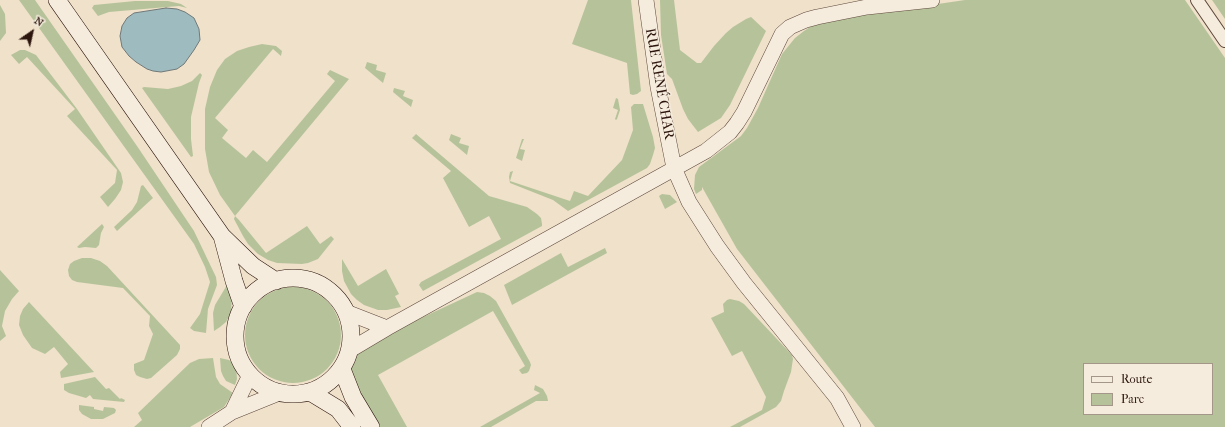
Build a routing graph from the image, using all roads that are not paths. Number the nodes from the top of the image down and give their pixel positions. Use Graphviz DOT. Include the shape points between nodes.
graph roads {
  1 [pos="56,0"];
  2 [pos="646,0"];
  3 [pos="932,0"];
  4 [pos="1197,0"];
  5 [pos="1225,41"];
  6 [pos="674,168"];
  7 [pos="222,236"];
  8 [pos="276,281"];
  9 [pos="243,307"];
  10 [pos="346,312"];
  11 [pos="387,328"];
  12 [pos="350,350"];
  13 [pos="342,369"];
  14 [pos="250,375"];
  15 [pos="310,392"];
  16 [pos="279,393"];
  17 [pos="232,412"];
  18 [pos="209,427"];
  19 [pos="352,427"];
  20 [pos="371,427"];
  21 [pos="853,427"];
  1 -- 7 [label="main road"];
  2 -- 6 [label="street, RUE RENÉ CHAR" via="658,87"];
  3 -- 6 [label="street" via="817,17 790,27 782,34 734,128 706,151"];
  4 -- 5 [label="street"];
  6 -- 11 [label="street"];
  6 -- 21 [label="street, RUE RENÉ CHAR" via="689,202 717,246 836,398"];
  7 -- 8 [label="main road" via="253,266"];
  7 -- 9 [label="main road"];
  8 -- 9 [label="main road" via="252,295"];
  8 -- 10 [label="main road" via="302,279 323,286 337,297"];
  9 -- 14 [label="main road" via="236,325 235,339 238,353"];
  10 -- 11 [label="street"];
  10 -- 12 [label="main road" via="352,331"];
  11 -- 12 [label="street"];
  12 -- 13 [label="main road"];
  13 -- 15 [label="main road" via="328,383"];
  13 -- 20 [label="main road" via="353,397"];
  14 -- 16 [label="main road" via="263,386"];
  14 -- 17 [label="street"];
  15 -- 16 [label="main road" via="295,395"];
  15 -- 19 [label="main road" via="338,409"];
  16 -- 17 [label="street"];
  17 -- 18 [label="street"];
}
